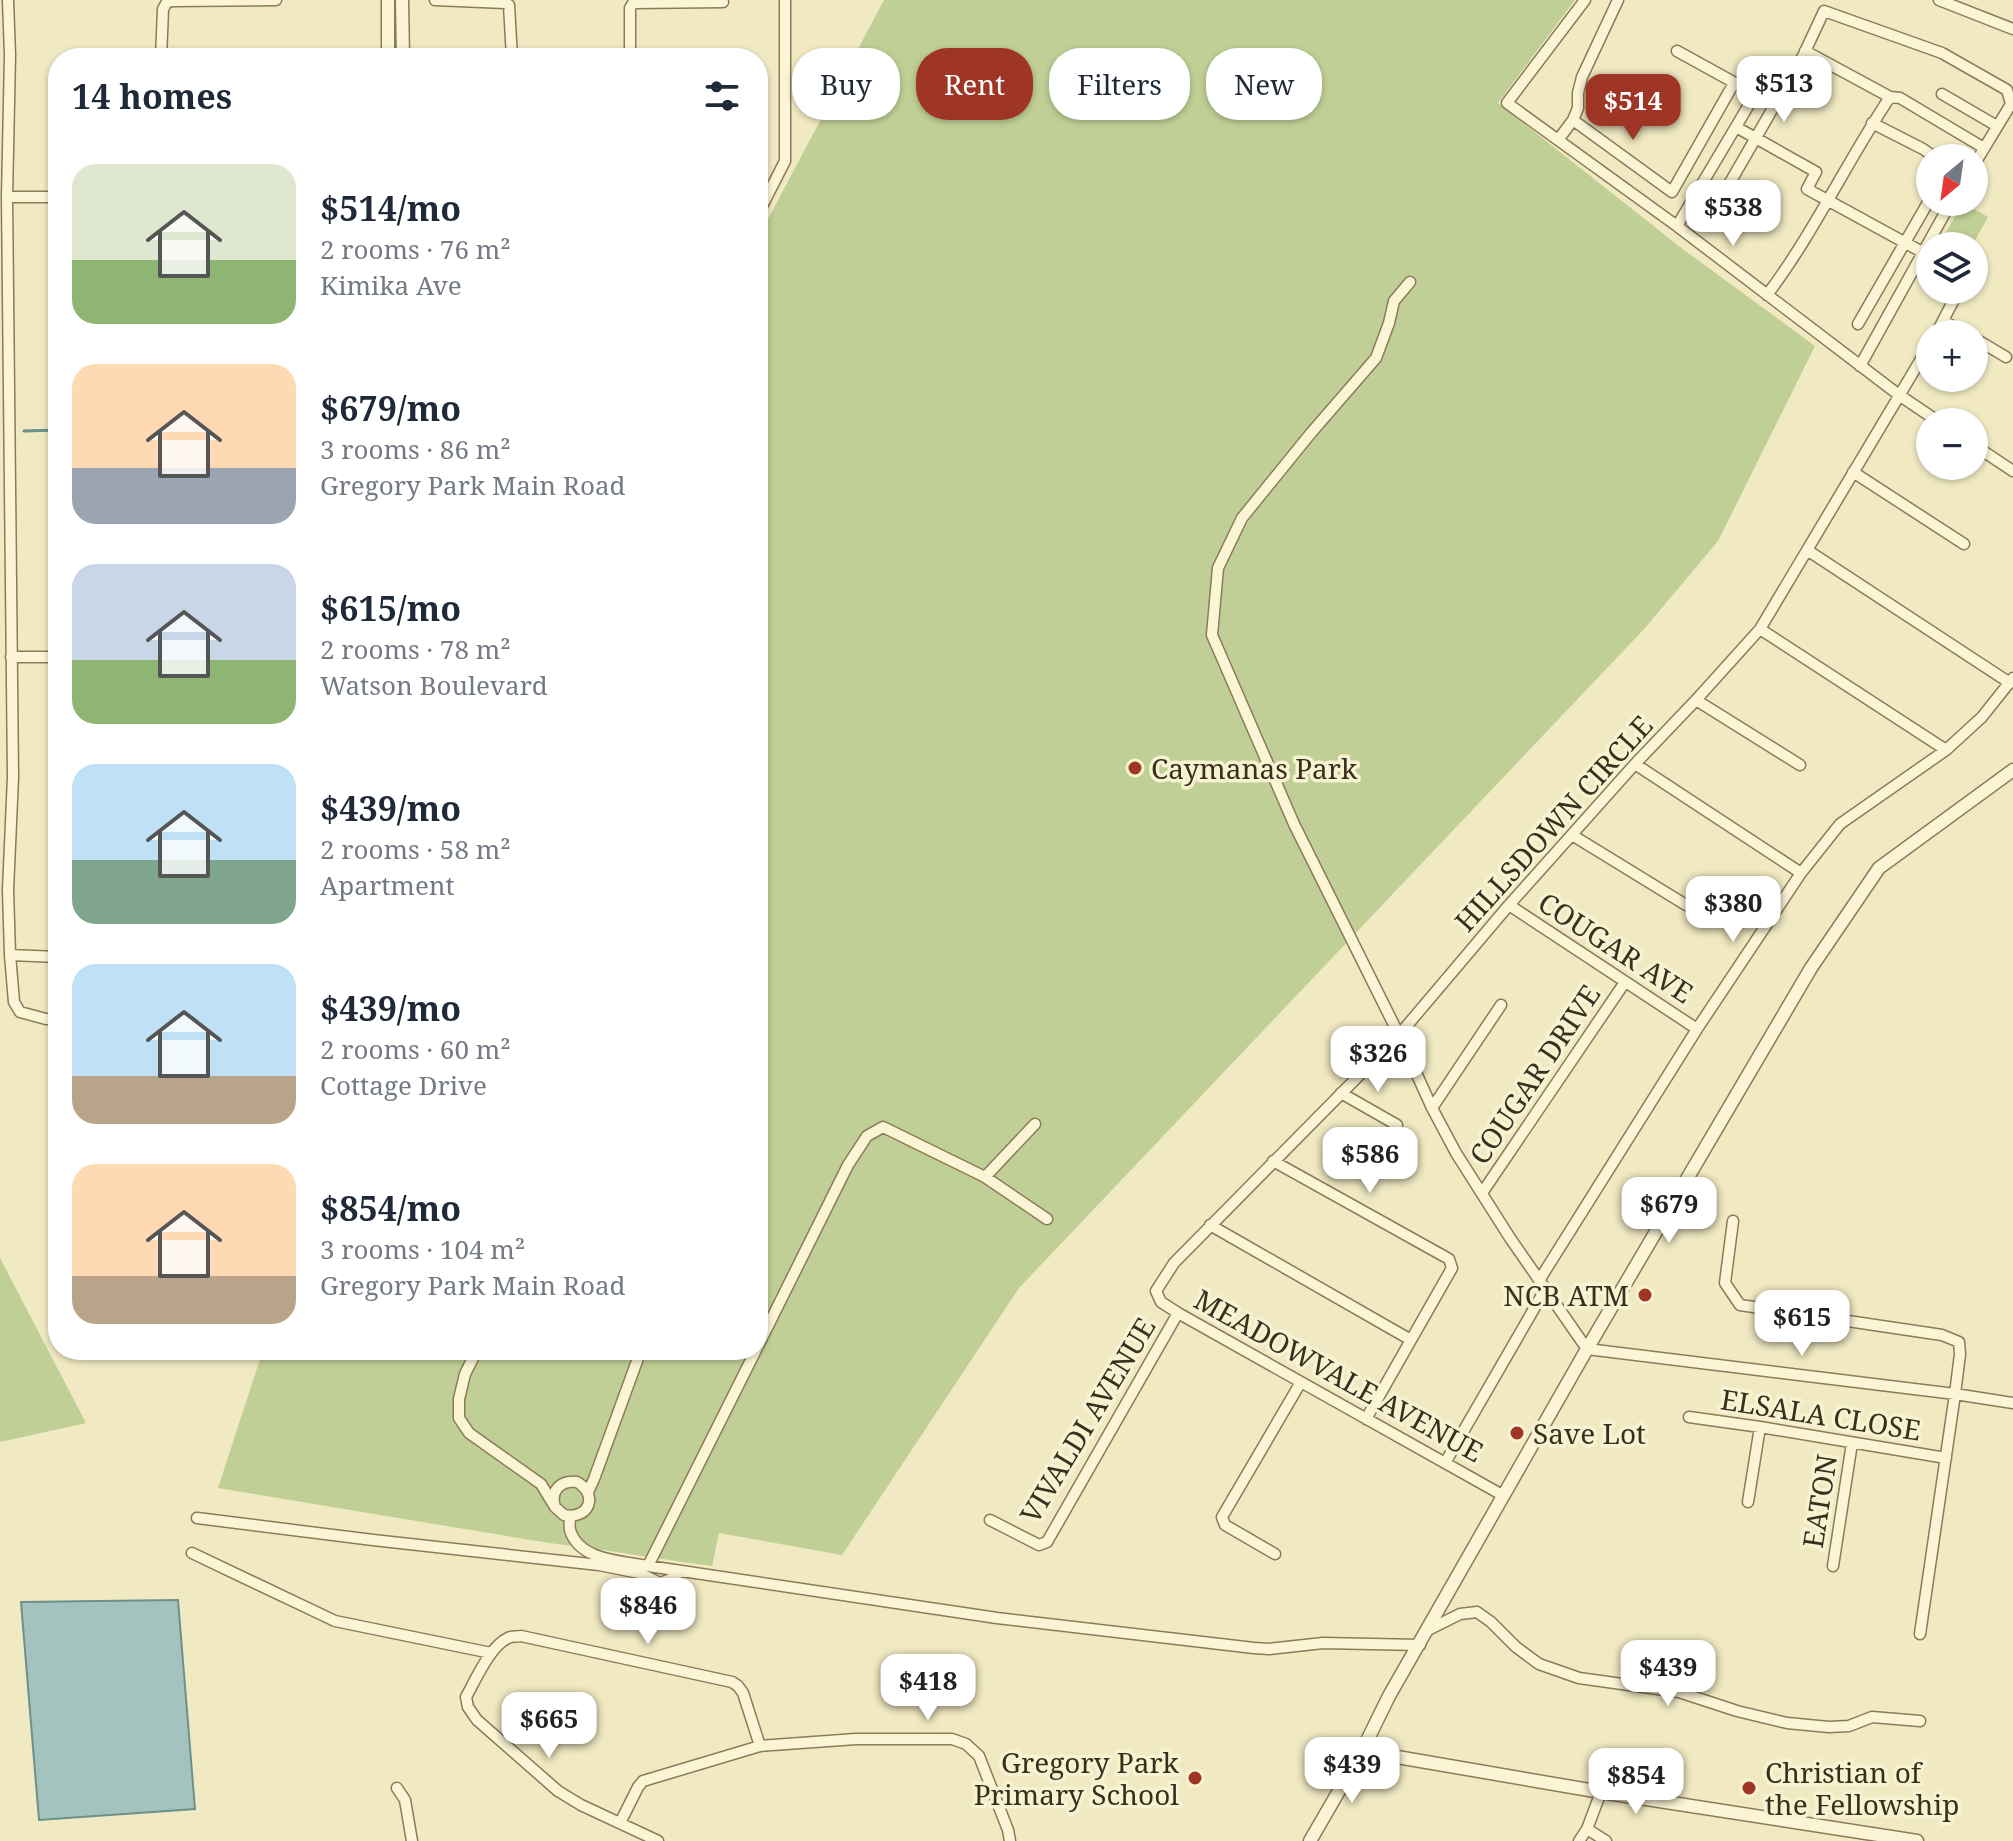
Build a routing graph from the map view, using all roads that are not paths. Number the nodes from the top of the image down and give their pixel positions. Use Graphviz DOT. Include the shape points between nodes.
graph roads {
  1 [pos="8,0"];
  2 [pos="276,0"];
  3 [pos="388,0"];
  4 [pos="402,0"];
  5 [pos="435,0"];
  6 [pos="785,0"];
  7 [pos="1585,0"];
  8 [pos="1618,0"];
  9 [pos="1939,0"];
  10 [pos="723,2"];
  11 [pos="1968,5"];
  12 [pos="2013,29"];
  13 [pos="161,48"];
  14 [pos="388,48"];
  15 [pos="403,48"];
  16 [pos="511,48"];
  17 [pos="630,48"];
  18 [pos="1677,51"];
  19 [pos="1805,51"];
  20 [pos="1769,71"];
  21 [pos="1734,83"];
  22 [pos="1755,94"];
  23 [pos="1942,94"];
  24 [pos="1890,97"];
  25 [pos="1573,120"];
  26 [pos="1872,123"];
  27 [pos="1997,126"];
  28 [pos="1736,127"];
  29 [pos="1757,138"];
  30 [pos="1558,140"];
  31 [pos="1977,144"];
  32 [pos="1986,144"];
  33 [pos="1916,145"];
  34 [pos="768,185"];
  35 [pos="7,197"];
  36 [pos="48,197"];
  37 [pos="1827,200"];
  38 [pos="1920,216"];
  39 [pos="1709,219"];
  40 [pos="1677,226"];
  41 [pos="1905,243"];
  42 [pos="1916,249"];
  43 [pos="1916,263"];
  44 [pos="1410,282"];
  45 [pos="1767,295"];
  46 [pos="1858,324"];
  47 [pos="1988,346"];
  48 [pos="2006,357"];
  49 [pos="1860,366"];
  50 [pos="1916,367"];
  51 [pos="1899,395"];
  52 [pos="1918,408"];
  53 [pos="1988,454"];
  54 [pos="2013,471"];
  55 [pos="1853,472"];
  56 [pos="1964,544"];
  57 [pos="1807,550"];
  58 [pos="1760,629"];
  59 [pos="11,657"];
  60 [pos="48,657"];
  61 [pos="2012,681"];
  62 [pos="1696,700"];
  63 [pos="1946,750"];
  64 [pos="1635,764"];
  65 [pos="1800,765"];
  66 [pos="2013,770"];
  67 [pos="1572,835"];
  68 [pos="1801,873"];
  69 [pos="1509,905"];
  70 [pos="1686,905"];
  71 [pos="10,955"];
  72 [pos="48,957"];
  73 [pos="1625,982"];
  74 [pos="1501,1005"];
  75 [pos="48,1019"];
  76 [pos="1697,1029"];
  77 [pos="1399,1035"];
  78 [pos="1341,1093"];
  79 [pos="1432,1108"];
  80 [pos="1035,1124"];
  81 [pos="1397,1125"];
  82 [pos="1273,1161"];
  83 [pos="985,1177"];
  84 [pos="1482,1193"];
  85 [pos="1047,1219"];
  86 [pos="1733,1221"];
  87 [pos="1210,1225"];
  88 [pos="1543,1283"];
  89 [pos="1156,1291"];
  90 [pos="1178,1313"];
  91 [pos="768,1326"];
  92 [pos="1411,1340"];
  93 [pos="1587,1349"];
  94 [pos="472,1360"];
  95 [pos="637,1360"];
  96 [pos="751,1360"];
  97 [pos="1301,1382"];
  98 [pos="1955,1394"];
  99 [pos="2013,1403"];
  100 [pos="1689,1417"];
  101 [pos="1366,1419"];
  102 [pos="1760,1427"];
  103 [pos="1852,1443"];
  104 [pos="1946,1458"];
  105 [pos="1445,1463"];
  106 [pos="588,1492"];
  107 [pos="1504,1496"];
  108 [pos="1748,1502"];
  109 [pos="555,1507"];
  110 [pos="570,1517"];
  111 [pos="197,1518"];
  112 [pos="990,1520"];
  113 [pos="192,1553"];
  114 [pos="1275,1554"];
  115 [pos="648,1566"];
  116 [pos="1833,1566"];
  117 [pos="681,1571"];
  118 [pos="1428,1630"];
  119 [pos="1920,1634"];
  120 [pos="1420,1645"];
  121 [pos="491,1653"];
  122 [pos="1920,1721"];
  123 [pos="760,1746"];
  124 [pos="1362,1751"];
  125 [pos="397,1788"];
  126 [pos="1601,1792"];
  127 [pos="620,1823"];
  128 [pos="1587,1829"];
  129 [pos="412,1841"];
  130 [pos="658,1841"];
  131 [pos="1010,1841"];
  132 [pos="1310,1841"];
  133 [pos="1579,1841"];
  134 [pos="1606,1841"];
  135 [pos="1917,1841"];
  1 -- 35 [label="street"];
  2 -- 13 [label="street" via="167,2"];
  3 -- 14 [label="street"];
  4 -- 15 [label="street"];
  5 -- 16 [label="street" via="509,5"];
  6 -- 34 [label="street" via="785,161"];
  7 -- 30 [label="street" via="1507,103"];
  8 -- 25 [label="street" via="1582,77"];
  9 -- 11 [label="street"];
  10 -- 17 [label="street" via="633,3"];
  11 -- 12 [label="street"];
  18 -- 21 [label="street"];
  19 -- 24 [label="street"];
  19 -- 27 [label="street" via="1824,11 1942,53 2007,90 2011,104"];
  19 -- 29 [label="street"];
  20 -- 22 [label="street"];
  21 -- 22 [label="street"];
  21 -- 25 [label="street" via="1672,192"];
  22 -- 28 [label="street"];
  23 -- 27 [label="street"];
  24 -- 26 [label="street"];
  24 -- 31 [label="street"];
  25 -- 30 [label="street"];
  26 -- 33 [label="street"];
  26 -- 37 [label="street"];
  27 -- 32 [label="street"];
  28 -- 29 [label="street"];
  28 -- 40 [label="street"];
  29 -- 37 [label="street" via="1816,172 1807,189"];
  29 -- 39 [label="street"];
  30 -- 40 [label="street"];
  35 -- 36 [label="street"];
  35 -- 59 [label="street"];
  37 -- 41 [label="street"];
  37 -- 45 [label="street"];
  38 -- 41 [label="street"];
  40 -- 45 [label="street"];
  41 -- 42 [label="street"];
  41 -- 46 [label="street"];
  43 -- 49 [label="street"];
  44 -- 77 [label="street" via="1394,301 1376,358 1242,518 1218,568 1212,635 1294,824"];
  45 -- 49 [label="street"];
  47 -- 48 [label="street"];
  49 -- 51 [label="street"];
  50 -- 51 [label="street, HILLSDOWN CIRCLE"];
  51 -- 52 [label="street"];
  51 -- 55 [label="street, HILLSDOWN CIRCLE"];
  53 -- 54 [label="street"];
  55 -- 56 [label="street"];
  55 -- 57 [label="street, HILLSDOWN CIRCLE"];
  57 -- 58 [label="street, HILLSDOWN CIRCLE"];
  57 -- 61 [label="street"];
  58 -- 62 [label="street, HILLSDOWN CIRCLE"];
  58 -- 63 [label="street"];
  59 -- 60 [label="street"];
  59 -- 71 [label="street"];
  61 -- 63 [label="street"];
  62 -- 64 [label="street, HILLSDOWN CIRCLE"];
  62 -- 65 [label="street"];
  63 -- 68 [label="street" via="1840,824"];
  64 -- 67 [label="street, HILLSDOWN CIRCLE"];
  64 -- 68 [label="street"];
  66 -- 93 [label="street" via="1879,868 1811,968"];
  67 -- 69 [label="street, HILLSDOWN CIRCLE"];
  67 -- 70 [label="street"];
  68 -- 76 [label="street"];
  69 -- 73 [label="street, COUGAR AVE"];
  69 -- 77 [label="street, HILLSDOWN CIRCLE"];
  71 -- 72 [label="street"];
  71 -- 75 [label="street" via="14,1002 20,1012"];
  73 -- 76 [label="street, COUGAR AVE"];
  73 -- 84 [label="street, COUGAR DRIVE"];
  74 -- 79 [label="street"];
  76 -- 88 [label="street"];
  77 -- 78 [label="street, HILLSDOWN CIRCLE"];
  77 -- 79 [label="street"];
  78 -- 81 [label="street"];
  78 -- 82 [label="street, HILLSDOWN CIRCLE"];
  79 -- 84 [label="street"];
  80 -- 83 [label="street"];
  82 -- 87 [label="street, HILLSDOWN CIRCLE"];
  82 -- 92 [label="street" via="1449,1259 1452,1268"];
  83 -- 85 [label="street"];
  83 -- 91 [label="street" via="883,1127 867,1136"];
  84 -- 88 [label="street"];
  86 -- 98 [label="street" via="1725,1283 1740,1305 1942,1335 1959,1342"];
  87 -- 89 [label="street, HILLSDOWN CIRCLE"];
  87 -- 92 [label="street"];
  88 -- 93 [label="street"];
  88 -- 105 [label="street"];
  89 -- 90 [label="street, MEADOWVALE AVENUE" via="1161,1302"];
  90 -- 97 [label="street, MEADOWVALE AVENUE"];
  90 -- 112 [label="street, VIVALDI AVENUE" via="1047,1542 1039,1545"];
  92 -- 101 [label="street"];
  93 -- 98 [label="street"];
  93 -- 107 [label="street"];
  94 -- 109 [label="street" via="459,1399 459,1418 469,1433 541,1484"];
  95 -- 106 [label="street"];
  96 -- 115 [label="street"];
  97 -- 101 [label="street, MEADOWVALE AVENUE"];
  97 -- 114 [label="street" via="1222,1517 1225,1525"];
  98 -- 99 [label="street"];
  98 -- 104 [label="street"];
  100 -- 102 [label="street, ELSALA CLOSE"];
  101 -- 105 [label="street, MEADOWVALE AVENUE"];
  102 -- 103 [label="street, ELSALA CLOSE"];
  102 -- 108 [label="street"];
  103 -- 104 [label="street, ELSALA CLOSE"];
  103 -- 116 [label="street, EATON"];
  104 -- 119 [label="street"];
  105 -- 107 [label="street, MEADOWVALE AVENUE"];
  106 -- 109 [label="street" via="577,1482 563,1483 554,1493"];
  106 -- 110 [label="street" via="583,1512"];
  107 -- 118 [label="street"];
  109 -- 110 [label="street"];
  110 -- 115 [label="street" via="570,1530 580,1547"];
  111 -- 117 [label="street" via="599,1565 660,1583"];
  113 -- 121 [label="street" via="335,1621"];
  115 -- 117 [label="street"];
  117 -- 120 [label="street" via="997,1618 1254,1648"];
  118 -- 120 [label="street"];
  118 -- 122 [label="street" via="1477,1612 1539,1664 1579,1678 1679,1692 1787,1723 1849,1726 1872,1717"];
  120 -- 124 [label="street"];
  121 -- 123 [label="street" via="509,1637 521,1636 732,1682 743,1693"];
  121 -- 127 [label="street" via="466,1697 477,1720 558,1791"];
  123 -- 127 [label="street" via="643,1781"];
  123 -- 131 [label="street" via="856,1739 952,1739 966,1744 979,1756"];
  124 -- 126 [label="street"];
  124 -- 132 [label="street"];
  125 -- 129 [label="street" via="405,1800"];
  126 -- 128 [label="street"];
  126 -- 135 [label="street"];
  127 -- 130 [label="street"];
  128 -- 133 [label="street"];
  128 -- 134 [label="street"];
}
